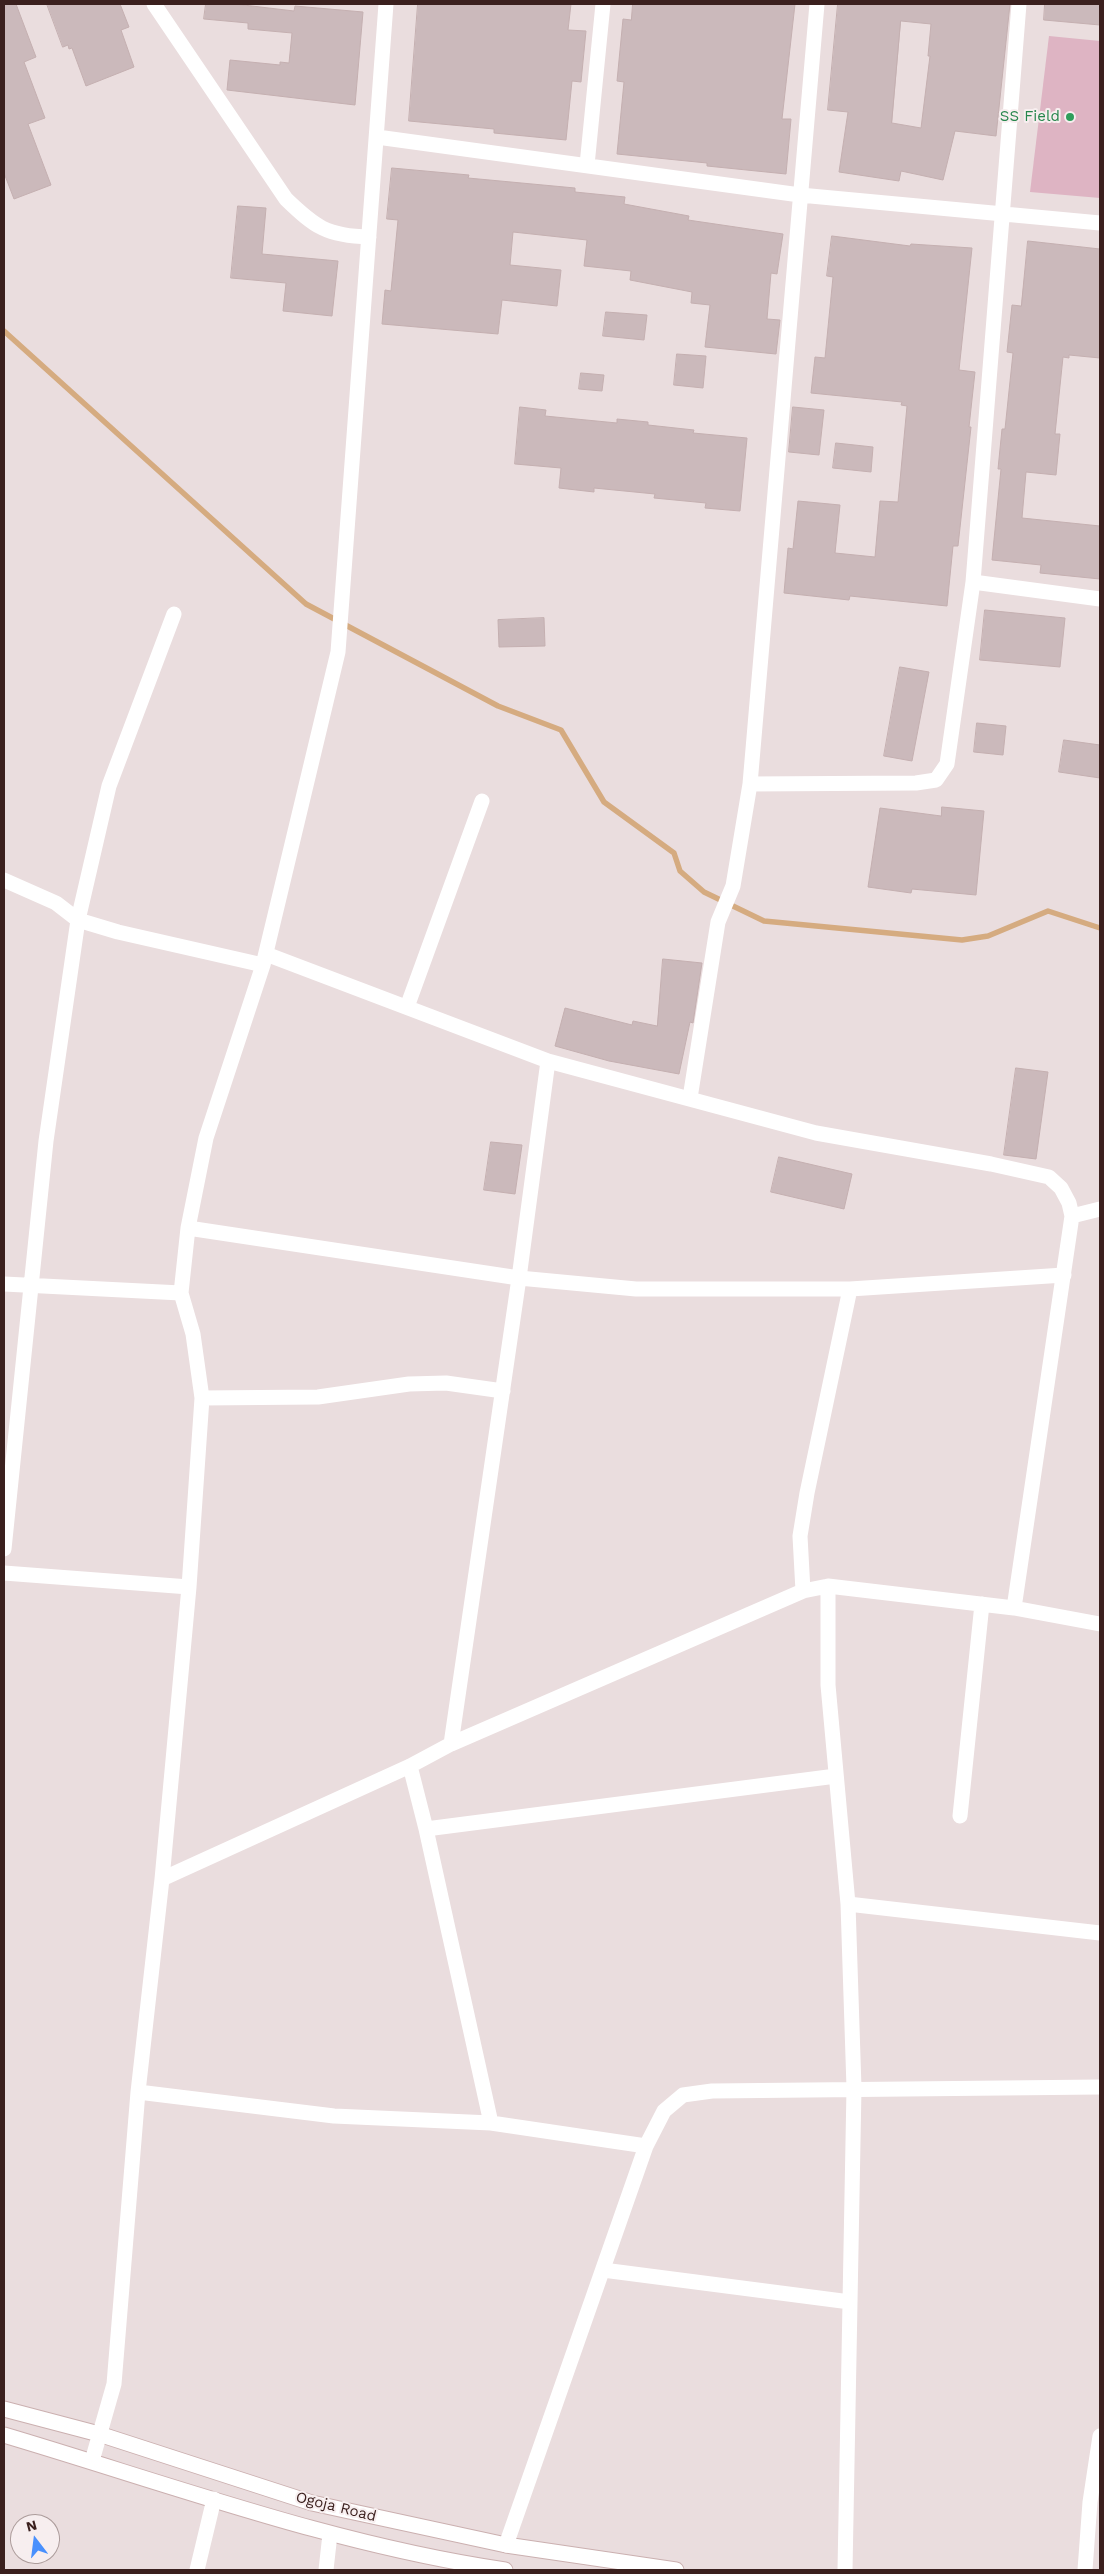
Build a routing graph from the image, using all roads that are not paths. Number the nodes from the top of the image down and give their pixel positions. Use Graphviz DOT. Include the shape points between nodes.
graph roads {
  1 [pos="154,4"];
  2 [pos="386,4"];
  3 [pos="603,4"];
  4 [pos="817,4"];
  5 [pos="1019,4"];
  6 [pos="378,137"];
  7 [pos="587,165"];
  8 [pos="800,195"];
  9 [pos="1003,214"];
  10 [pos="1100,223"];
  11 [pos="369,237"];
  12 [pos="973,582"];
  13 [pos="1100,599"];
  14 [pos="174,614"];
  15 [pos="750,784"];
  16 [pos="482,801"];
  17 [pos="4,880"];
  18 [pos="78,920"];
  19 [pos="265,960"];
  20 [pos="407,1007"];
  21 [pos="548,1061"];
  22 [pos="690,1098"];
  23 [pos="1100,1209"];
  24 [pos="1072,1216"];
  25 [pos="188,1228"];
  26 [pos="1064,1275"];
  27 [pos="519,1278"];
  28 [pos="4,1284"];
  29 [pos="29,1287"];
  30 [pos="850,1289"];
  31 [pos="181,1293"];
  32 [pos="503,1390"];
  33 [pos="202,1398"];
  34 [pos="4,1549"];
  35 [pos="4,1573"];
  36 [pos="828,1586"];
  37 [pos="189,1587"];
  38 [pos="803,1592"];
  39 [pos="982,1604"];
  40 [pos="1014,1608"];
  41 [pos="1100,1624"];
  42 [pos="451,1744"];
  43 [pos="410,1766"];
  44 [pos="836,1776"];
  45 [pos="960,1816"];
  46 [pos="426,1829"];
  47 [pos="162,1879"];
  48 [pos="848,1904"];
  49 [pos="1100,1933"];
  50 [pos="1100,2087"];
  51 [pos="854,2088"];
  52 [pos="138,2092"];
  53 [pos="491,2122"];
  54 [pos="646,2146"];
  55 [pos="602,2270"];
  56 [pos="850,2302"];
  57 [pos="4,2409"];
  58 [pos="99,2434"];
  59 [pos="4,2435"];
  60 [pos="1100,2436"];
  61 [pos="92,2461"];
  62 [pos="214,2499"];
  63 [pos="330,2534"];
  64 [pos="506,2545"];
  65 [pos="451,2566"];
  66 [pos="197,2570"];
  67 [pos="326,2570"];
  68 [pos="505,2570"];
  69 [pos="676,2570"];
  70 [pos="845,2570"];
  71 [pos="1085,2570"];
  1 -- 11 [label="street" via="286,199 313,225 347,237"];
  2 -- 6 [label="street"];
  3 -- 7 [label="street"];
  4 -- 8 [label="street"];
  5 -- 9 [label="street"];
  6 -- 7 [label="street"];
  6 -- 11 [label="street"];
  7 -- 8 [label="street"];
  8 -- 9 [label="street"];
  8 -- 15 [label="street"];
  9 -- 10 [label="street"];
  9 -- 12 [label="street"];
  11 -- 19 [label="street" via="338,652"];
  12 -- 13 [label="street"];
  12 -- 15 [label="street" via="947,764 936,780 916,783"];
  14 -- 18 [label="street" via="109,786"];
  15 -- 22 [label="street" via="733,886 718,922"];
  16 -- 20 [label="street"];
  17 -- 18 [label="street" via="56,903"];
  18 -- 19 [label="street" via="118,932"];
  18 -- 29 [label="street"];
  19 -- 20 [label="street"];
  19 -- 25 [label="street" via="206,1138"];
  20 -- 21 [label="street"];
  21 -- 22 [label="street"];
  21 -- 27 [label="street"];
  22 -- 24 [label="street" via="816,1133 1049,1177 1069,1203"];
  23 -- 24 [label="street"];
  24 -- 26 [label="street"];
  25 -- 27 [label="street"];
  25 -- 31 [label="street"];
  26 -- 30 [label="street"];
  26 -- 40 [label="street"];
  27 -- 30 [label="street" via="636,1289"];
  27 -- 32 [label="street"];
  28 -- 29 [label="street"];
  29 -- 31 [label="street"];
  29 -- 34 [label="street"];
  30 -- 38 [label="street" via="804,1510 800,1536"];
  31 -- 33 [label="street" via="193,1334"];
  32 -- 33 [label="street" via="446,1382 318,1397"];
  32 -- 42 [label="street"];
  33 -- 37 [label="street"];
  35 -- 37 [label="street"];
  36 -- 38 [label="street"];
  36 -- 39 [label="street"];
  36 -- 44 [label="street" via="828,1685"];
  37 -- 47 [label="street"];
  38 -- 42 [label="street"];
  39 -- 40 [label="street"];
  39 -- 45 [label="street"];
  40 -- 41 [label="street"];
  42 -- 43 [label="street"];
  43 -- 46 [label="street"];
  43 -- 47 [label="street"];
  44 -- 46 [label="street"];
  44 -- 48 [label="street"];
  46 -- 53 [label="street"];
  47 -- 52 [label="street"];
  48 -- 49 [label="street"];
  48 -- 51 [label="street"];
  50 -- 51 [label="street"];
  51 -- 54 [label="street" via="712,2090 683,2095 664,2111"];
  51 -- 56 [label="street"];
  52 -- 53 [label="street" via="334,2116"];
  52 -- 58 [label="street" via="114,2384"];
  53 -- 54 [label="street"];
  54 -- 55 [label="street"];
  55 -- 56 [label="street"];
  55 -- 64 [label="street"];
  56 -- 70 [label="street"];
  57 -- 58 [label="street, Ogoja Road"];
  58 -- 61 [label="street"];
  58 -- 64 [label="street, Ogoja Road" via="312,2503"];
  59 -- 61 [label="street, Ogoja Road"];
  60 -- 71 [label="street" via="1090,2502"];
  61 -- 62 [label="street, Ogoja Road"];
  62 -- 63 [label="street, Ogoja Road"];
  62 -- 66 [label="street"];
  63 -- 65 [label="street, Ogoja Road"];
  63 -- 67 [label="street"];
  64 -- 69 [label="street, Ogoja Road"];
  65 -- 68 [label="street, Ogoja Road"];
}
